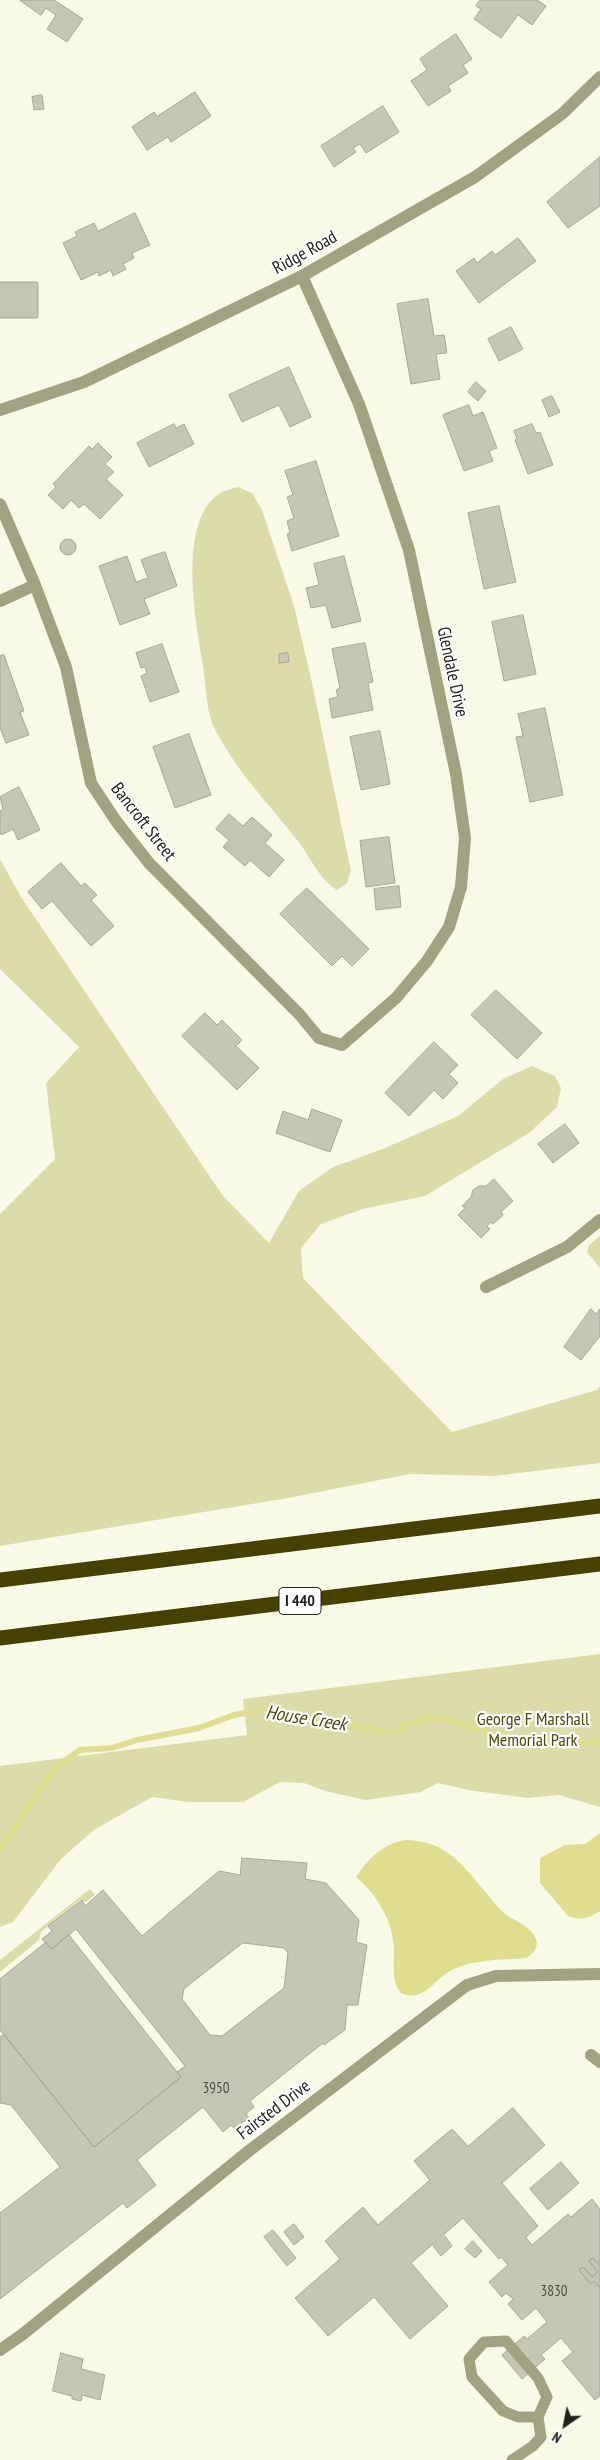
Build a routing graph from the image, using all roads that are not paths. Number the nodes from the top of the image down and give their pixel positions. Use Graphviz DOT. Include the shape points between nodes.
graph roads {
  1 [pos="600,77"];
  2 [pos="302,276"];
  3 [pos="0,410"];
  4 [pos="0,504"];
  5 [pos="35,585"];
  6 [pos="0,601"];
  7 [pos="336,1043"];
  8 [pos="600,1220"];
  9 [pos="486,1287"];
  10 [pos="600,1506"];
  11 [pos="600,1564"];
  12 [pos="0,1580"];
  13 [pos="0,1638"];
  14 [pos="600,1974"];
  15 [pos="0,2350"];
  16 [pos="538,2417"];
  17 [pos="512,2460"];
  1 -- 2 [label="street, Ridge Road" via="562,114 475,177"];
  2 -- 3 [label="street, Ridge Road" via="84,382"];
  2 -- 7 [label="street, Glendale Drive" via="359,404 409,550 456,774 465,838 461,888 449,927 427,961 396,998 342,1045"];
  4 -- 5 [label="street, Bancroft Street"];
  5 -- 6 [label="street"];
  5 -- 7 [label="street, Bancroft Street" via="66,667 91,783 149,863 319,1038"];
  8 -- 9 [label="street" via="567,1247"];
  10 -- 12 [label="highway"];
  11 -- 13 [label="highway, I 440"];
  14 -- 15 [label="street, Fairsted Drive" via="496,1976 467,1985 250,2150"];
  16 -- 16 [label="lane" via="546,2397 538,2378 506,2341 484,2342 469,2359 472,2377 503,2411 518,2417"];
  16 -- 17 [label="lane" via="541,2437"];
}
